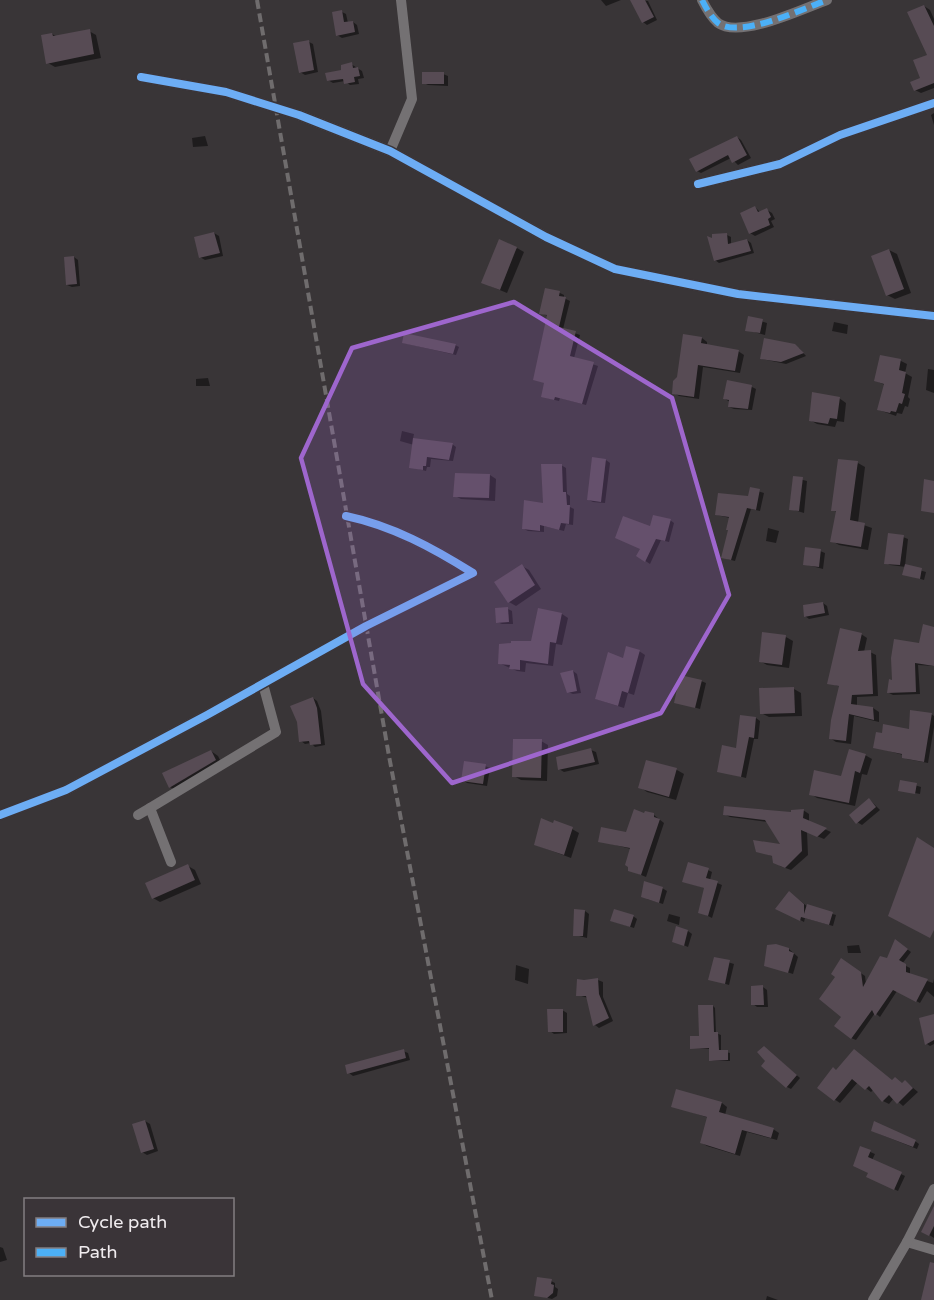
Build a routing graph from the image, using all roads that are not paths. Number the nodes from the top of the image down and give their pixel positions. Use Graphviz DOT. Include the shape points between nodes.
graph roads {
  1 [pos="401,0"];
  2 [pos="702,0"];
  3 [pos="827,0"];
  4 [pos="141,77"];
  5 [pos="934,104"];
  6 [pos="390,151"];
  7 [pos="698,184"];
  8 [pos="934,316"];
  9 [pos="346,516"];
  10 [pos="262,684"];
  11 [pos="150,808"];
  12 [pos="0,815"];
  13 [pos="138,815"];
  14 [pos="171,862"];
  15 [pos="934,1189"];
  16 [pos="907,1242"];
  17 [pos="934,1250"];
  18 [pos="873,1300"];
  1 -- 6 [label="street" via="412,99"];
  2 -- 3 [label="street" via="717,22 735,29"];
  4 -- 6 [label="street" via="226,92 299,115"];
  5 -- 7 [label="street" via="840,135 780,164"];
  6 -- 8 [label="street" via="546,237 615,269 738,294"];
  9 -- 10 [label="street" via="404,534 473,573"];
  10 -- 11 [label="street" via="276,732"];
  10 -- 12 [label="street" via="66,790"];
  11 -- 13 [label="street"];
  11 -- 14 [label="street"];
  15 -- 16 [label="street"];
  16 -- 17 [label="street"];
  16 -- 18 [label="street"];
}
